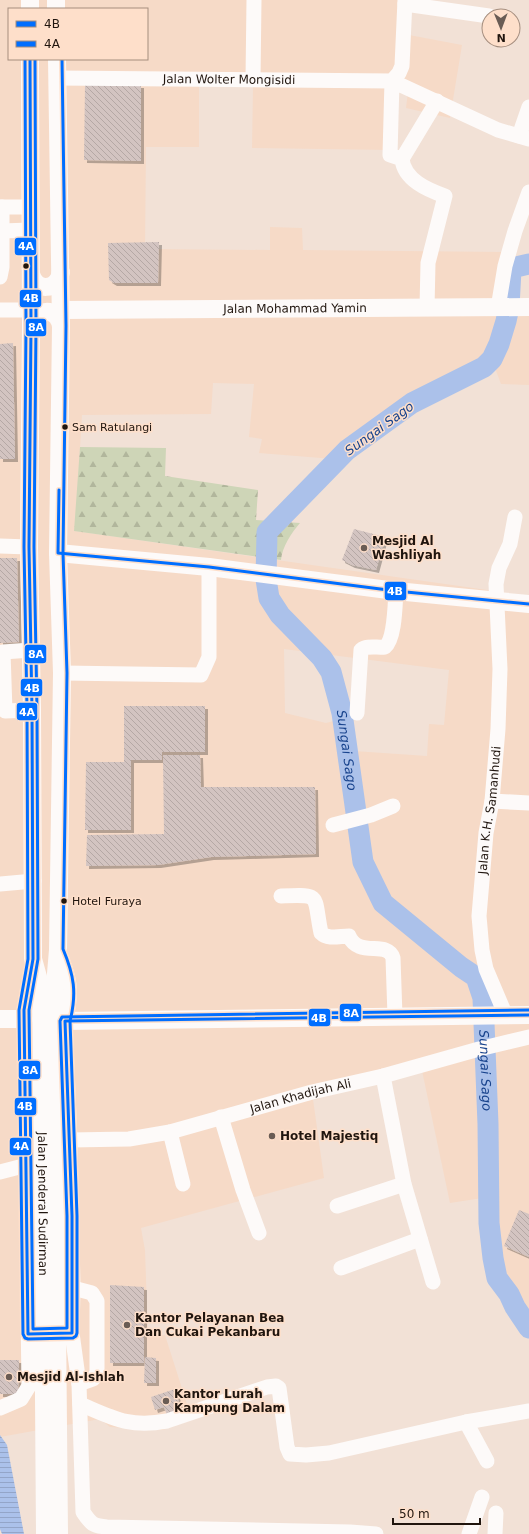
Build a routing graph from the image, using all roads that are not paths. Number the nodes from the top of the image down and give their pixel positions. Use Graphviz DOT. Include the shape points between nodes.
graph roads {
  1 [pos="254,0"];
  2 [pos="405,2"];
  3 [pos="481,15"];
  4 [pos="30,60"];
  5 [pos="57,60"];
  6 [pos="57,78"];
  7 [pos="395,78"];
  8 [pos="253,79"];
  9 [pos="437,101"];
  10 [pos="529,106"];
  11 [pos="524,138"];
  12 [pos="402,159"];
  13 [pos="529,192"];
  14 [pos="1,207"];
  15 [pos="30,207"];
  16 [pos="30,230"];
  17 [pos="2,231"];
  18 [pos="61,272"];
  19 [pos="31,274"];
  20 [pos="0,277"];
  21 [pos="512,307"];
  22 [pos="427,308"];
  23 [pos="0,310"];
  24 [pos="31,318"];
  25 [pos="61,318"];
  26 [pos="515,517"];
  27 [pos="0,546"];
  28 [pos="29,547"];
  29 [pos="58,553"];
  30 [pos="209,567"];
  31 [pos="396,591"];
  32 [pos="495,600"];
  33 [pos="529,604"];
  34 [pos="31,650"];
  35 [pos="2,652"];
  36 [pos="62,673"];
  37 [pos="32,710"];
  38 [pos="3,711"];
  39 [pos="357,713"];
  40 [pos="492,802"];
  41 [pos="529,803"];
  42 [pos="393,806"];
  43 [pos="333,825"];
  44 [pos="34,881"];
  45 [pos="0,884"];
  46 [pos="281,896"];
  47 [pos="58,950"];
  48 [pos="34,959"];
  49 [pos="48,993"];
  50 [pos="529,1014"];
  51 [pos="395,1016"];
  52 [pos="490,1016"];
  53 [pos="0,1019"];
  54 [pos="24,1019"];
  55 [pos="65,1021"];
  56 [pos="529,1038"];
  57 [pos="383,1076"];
  58 [pos="221,1117"];
  59 [pos="170,1132"];
  60 [pos="70,1140"];
  61 [pos="27,1165"];
  62 [pos="0,1172"];
  63 [pos="183,1184"];
  64 [pos="404,1184"];
  65 [pos="337,1206"];
  66 [pos="259,1233"];
  67 [pos="420,1239"];
  68 [pos="341,1268"];
  69 [pos="433,1282"];
  70 [pos="73,1288"];
  71 [pos="72,1333"];
  72 [pos="28,1334"];
  73 [pos="79,1384"];
  74 [pos="80,1404"];
  75 [pos="1,1408"];
  76 [pos="529,1411"];
  77 [pos="466,1422"];
  78 [pos="487,1461"];
  79 [pos="482,1497"];
  80 [pos="496,1513"];
  81 [pos="45,1534"];
  82 [pos="59,1534"];
  83 [pos="376,1534"];
  84 [pos="469,1534"];
  85 [pos="495,1534"];
  1 -- 8 [label="street"];
  2 -- 3 [label="street"];
  2 -- 7 [label="street" via="404,57 401,70"];
  4 -- 15 [label="main road, Jalan Jenderal Sudirman"];
  5 -- 6 [label="main road, Jalan Jenderal Sudirman"];
  6 -- 8 [label="street, Jalan Wolter Mongisidi"];
  6 -- 18 [label="main road, Jalan Jenderal Sudirman"];
  7 -- 8 [label="street, Jalan Wolter Mongisidi"];
  7 -- 9 [label="street" via="421,95"];
  7 -- 12 [label="street" via="390,155"];
  9 -- 11 [label="street" via="498,130"];
  9 -- 12 [label="street"];
  10 -- 11 [label="street"];
  12 -- 22 [label="street" via="403,167 412,177 426,189 445,196 428,263"];
  13 -- 21 [label="street" via="505,266"];
  14 -- 15 [label="street"];
  14 -- 17 [label="street"];
  15 -- 16 [label="main road, Jalan Jenderal Sudirman"];
  16 -- 17 [label="street"];
  16 -- 19 [label="main road, Jalan Jenderal Sudirman"];
  17 -- 20 [label="street"];
  18 -- 19 [label="main road" via="58,282 49,287 39,286"];
  18 -- 25 [label="main road, Jalan Jenderal Sudirman"];
  19 -- 24 [label="main road, Jalan Jenderal Sudirman"];
  21 -- 22 [label="main road, Jalan Mohammad Yamin"];
  22 -- 25 [label="main road, Jalan Mohammad Yamin"];
  23 -- 24 [label="street"];
  24 -- 25 [label="main road" via="44,312"];
  24 -- 28 [label="main road, Jalan Jenderal Sudirman" via="26,347"];
  25 -- 29 [label="main road, Jalan Jenderal Sudirman"];
  26 -- 32 [label="street, Jalan K.H. Samanhudi" via="510,544 499,568"];
  27 -- 28 [label="street"];
  28 -- 34 [label="main road, Jalan Jenderal Sudirman"];
  29 -- 30 [label="main road"];
  29 -- 36 [label="main road, Jalan Jenderal Sudirman"];
  30 -- 31 [label="main road"];
  30 -- 36 [label="street" via="209,657 201,675"];
  31 -- 32 [label="main road"];
  31 -- 39 [label="street" via="389,643 385,647 360,650"];
  32 -- 33 [label="main road"];
  32 -- 40 [label="street, Jalan K.H. Samanhudi" via="500,680"];
  34 -- 35 [label="street"];
  34 -- 37 [label="main road, Jalan Jenderal Sudirman"];
  35 -- 38 [label="street"];
  36 -- 47 [label="main road, Jalan Jenderal Sudirman"];
  37 -- 38 [label="street"];
  37 -- 44 [label="main road, Jalan Jenderal Sudirman"];
  40 -- 41 [label="street"];
  40 -- 52 [label="street, Jalan K.H. Samanhudi" via="486,834 480,908 480,934"];
  42 -- 43 [label="street" via="371,816"];
  44 -- 45 [label="street"];
  44 -- 48 [label="main road, Jalan Jenderal Sudirman"];
  46 -- 51 [label="street" via="306,895 313,898 321,933 324,935 349,936 351,942 357,946 391,953"];
  47 -- 49 [label="main road, Jalan Jenderal Sudirman"];
  47 -- 55 [label="street" via="69,981 69,1002"];
  48 -- 49 [label="main road, Jalan Jenderal Sudirman"];
  48 -- 54 [label="street"];
  49 -- 81 [label="main road, Jalan Jenderal Sudirman"];
  49 -- 82 [label="main road, Jalan Jenderal Sudirman"];
  50 -- 52 [label="main road"];
  51 -- 52 [label="main road"];
  51 -- 55 [label="main road"];
  53 -- 54 [label="main road"];
  54 -- 61 [label="street"];
  55 -- 60 [label="street"];
  56 -- 57 [label="street, Jalan Khadijah Ali"];
  57 -- 58 [label="street, Jalan Khadijah Ali"];
  57 -- 64 [label="street"];
  58 -- 59 [label="street, Jalan Khadijah Ali"];
  58 -- 66 [label="street"];
  59 -- 60 [label="street, Jalan Khadijah Ali" via="129,1139"];
  59 -- 63 [label="street"];
  60 -- 70 [label="street"];
  61 -- 62 [label="street"];
  61 -- 72 [label="street"];
  64 -- 65 [label="street"];
  64 -- 67 [label="street"];
  67 -- 68 [label="street"];
  67 -- 69 [label="street"];
  70 -- 71 [label="street"];
  70 -- 73 [label="street" via="92,1293 97,1301 97,1373 93,1379"];
  71 -- 72 [label="street"];
  71 -- 73 [label="street"];
  72 -- 75 [label="street" via="29,1386 21,1399"];
  73 -- 74 [label="street"];
  74 -- 77 [label="street" via="113,1419 152,1424 276,1386 279,1388 287,1447 290,1454 297,1456 328,1453"];
  74 -- 83 [label="street" via="83,1512 91,1524 102,1527"];
  76 -- 77 [label="street"];
  77 -- 78 [label="street"];
  79 -- 84 [label="street"];
  80 -- 85 [label="street"];
}
